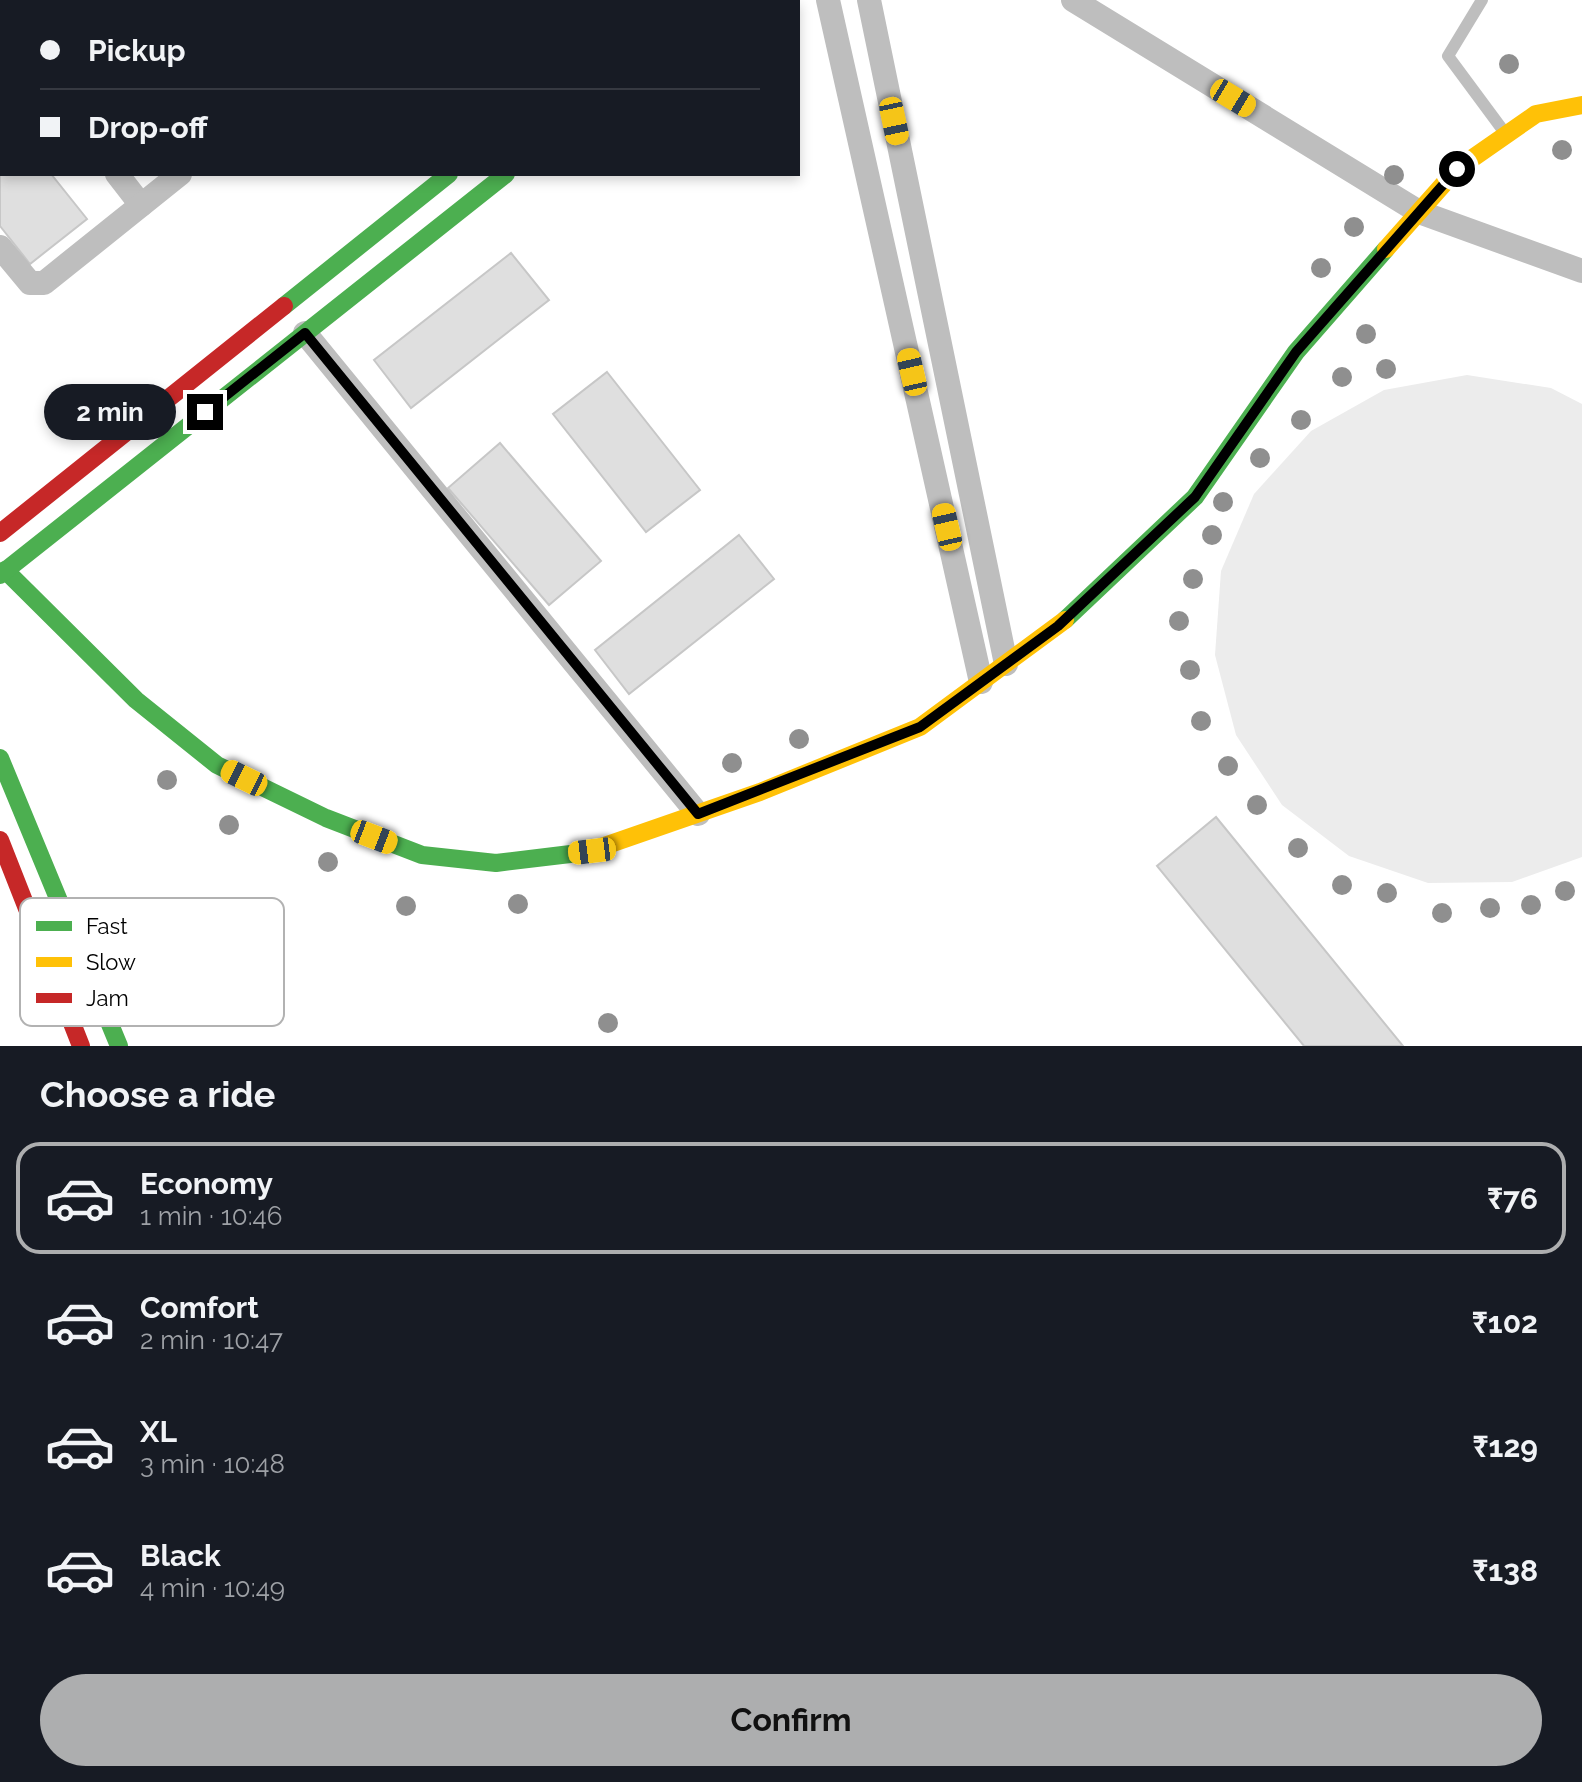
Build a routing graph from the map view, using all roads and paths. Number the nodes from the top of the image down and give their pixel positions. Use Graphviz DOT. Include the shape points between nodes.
graph roads {
  1 [pos="828,0"];
  2 [pos="869,0"];
  3 [pos="1073,0"];
  4 [pos="1482,0"];
  5 [pos="1582,105"];
  6 [pos="1507,135"];
  7 [pos="119,176"];
  8 [pos="177,176"];
  9 [pos="446,176"];
  10 [pos="503,176"];
  11 [pos="141,205"];
  12 [pos="1419,212"];
  13 [pos="0,247"];
  14 [pos="1582,271"];
  15 [pos="305,333"];
  16 [pos="0,533"];
  17 [pos="3,572"];
  18 [pos="1006,664"];
  19 [pos="981,682"];
  20 [pos="0,758"];
  21 [pos="698,814"];
  22 [pos="0,840"];
  23 [pos="23,898"];
  24 [pos="58,898"];
  25 [pos="73,1026"];
  26 [pos="111,1026"];
  27 [pos="81,1046"];
  28 [pos="119,1046"];
  1 -- 19 [label="street"];
  2 -- 18 [label="street"];
  3 -- 12 [label="street"];
  4 -- 6 [label="lane" via="1448,56"];
  5 -- 6 [label="street" via="1536,114"];
  6 -- 12 [label="street" via="1457,169"];
  7 -- 11 [label="street"];
  8 -- 11 [label="street"];
  9 -- 16 [label="street"];
  10 -- 15 [label="street"];
  11 -- 13 [label="street" via="44,283 30,283"];
  12 -- 14 [label="street"];
  12 -- 18 [label="street" via="1296,352 1195,497 1058,626"];
  15 -- 17 [label="street"];
  15 -- 21 [label="street"];
  17 -- 21 [label="street" via="136,700 217,765 326,818 422,855 496,863 592,851"];
  18 -- 19 [label="street"];
  19 -- 21 [label="street" via="920,727"];
  20 -- 24 [label="street"];
  22 -- 23 [label="street"];
  25 -- 27 [label="street"];
  26 -- 28 [label="street"];
}
